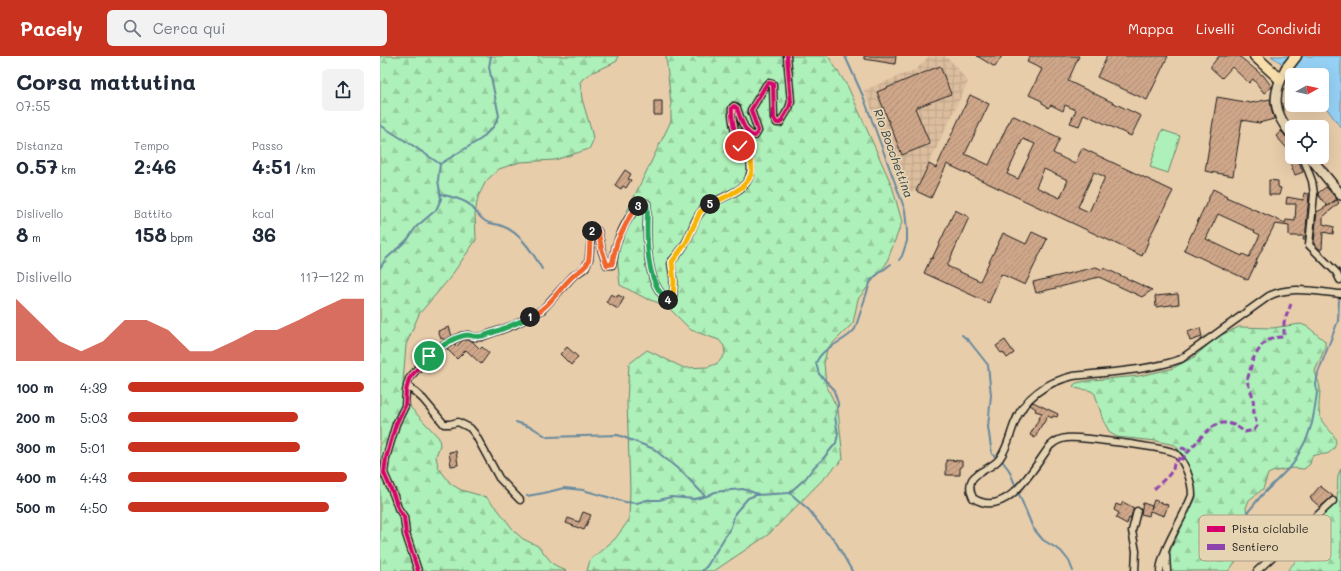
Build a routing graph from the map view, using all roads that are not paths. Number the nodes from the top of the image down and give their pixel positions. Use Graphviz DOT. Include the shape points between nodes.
graph roads {
  1 [pos="787,56"];
  2 [pos="1256,56"];
  3 [pos="1296,56"];
  4 [pos="1287,68"];
  5 [pos="1285,71"];
  6 [pos="1280,79"];
  7 [pos="1285,127"];
  8 [pos="1306,164"];
  9 [pos="1316,164"];
  10 [pos="1341,195"];
  11 [pos="1340,280"];
  12 [pos="1341,294"];
  13 [pos="407,385"];
  14 [pos="520,500"];
  15 [pos="1333,501"];
  16 [pos="1137,511"];
  17 [pos="1318,515"];
  18 [pos="1166,550"];
  19 [pos="1268,561"];
  20 [pos="418,571"];
  21 [pos="1135,571"];
  22 [pos="1160,571"];
  23 [pos="1167,571"];
  24 [pos="1257,571"];
  1 -- 13 [label="street" via="791,102 780,123 774,119 773,84 766,85 751,110 758,131 756,136 747,132 737,108 732,108 740,146 751,162 752,170 746,184 700,212 686,243 672,262 673,296 668,300 663,296 648,260 648,211 644,202 630,216 617,242 612,264 607,265 598,231 594,230 585,268 573,276 542,310 481,337 461,336 440,347 422,363"];
  2 -- 6 [label="main road"];
  3 -- 4 [label="main road"];
  5 -- 6 [label="main road"];
  6 -- 7 [label="main road" via="1276,94 1277,111"];
  8 -- 11 [label="street" via="1314,194 1309,245 1336,272"];
  9 -- 10 [label="main road"];
  12 -- 18 [label="street" via="1291,290 1277,292 1172,363 1073,376 1045,386 1019,413 1006,450 998,462 978,474 970,485 973,498 986,504 1006,498 1021,486 1050,446 1065,438 1173,452 1186,470 1192,495"];
  13 -- 14 [label="street" via="444,424 458,422 470,428 499,478"];
  13 -- 20 [label="street" via="405,406 396,424 384,473 404,517 406,534"];
  15 -- 17 [label="street"];
  16 -- 21 [label="street" via="1132,532 1136,551"];
  18 -- 22 [label="street"];
  18 -- 23 [label="street"];
  19 -- 24 [label="street"];
}
